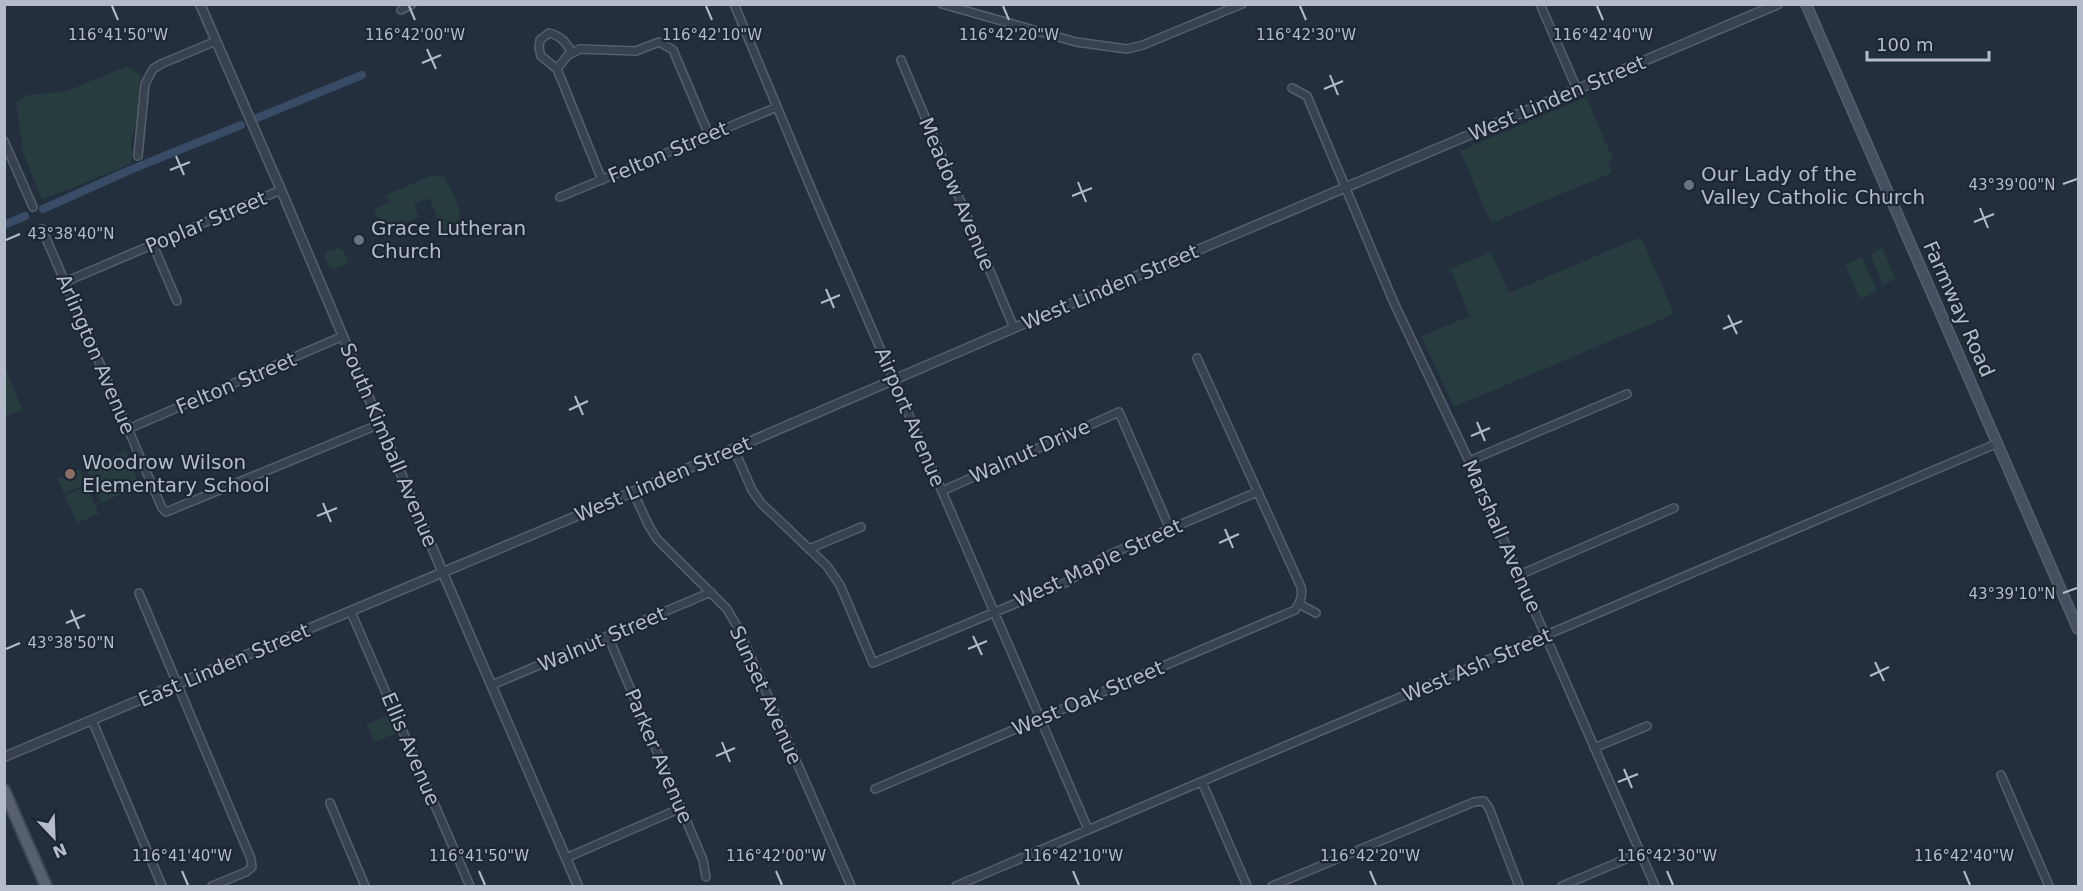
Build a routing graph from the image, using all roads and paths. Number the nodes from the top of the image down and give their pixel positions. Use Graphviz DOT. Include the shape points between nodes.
graph roads {
  1 [pos="200,4"];
  2 [pos="412,4"];
  3 [pos="734,4"];
  4 [pos="942,4"];
  5 [pos="1219,4"];
  6 [pos="1242,4"];
  7 [pos="1540,4"];
  8 [pos="1778,4"];
  9 [pos="1806,4"];
  10 [pos="401,10"];
  11 [pos="1222,13"];
  12 [pos="216,41"];
  13 [pos="572,53"];
  14 [pos="901,60"];
  15 [pos="557,69"];
  16 [pos="1292,88"];
  17 [pos="1577,89"];
  18 [pos="777,107"];
  19 [pos="709,135"];
  20 [pos="4,141"];
  21 [pos="138,156"];
  22 [pos="8,157"];
  23 [pos="603,180"];
  24 [pos="1345,188"];
  25 [pos="281,190"];
  26 [pos="560,197"];
  27 [pos="33,207"];
  28 [pos="42,229"];
  29 [pos="153,245"];
  30 [pos="65,282"];
  31 [pos="177,301"];
  32 [pos="1014,328"];
  33 [pos="343,336"];
  34 [pos="1197,358"];
  35 [pos="894,380"];
  36 [pos="1627,394"];
  37 [pos="380,424"];
  38 [pos="128,429"];
  39 [pos="1998,443"];
  40 [pos="734,449"];
  41 [pos="1469,461"];
  42 [pos="942,491"];
  43 [pos="633,492"];
  44 [pos="1257,492"];
  45 [pos="1674,508"];
  46 [pos="861,527"];
  47 [pos="1170,529"];
  48 [pos="809,549"];
  49 [pos="442,573"];
  50 [pos="1519,575"];
  51 [pos="711,592"];
  52 [pos="139,593"];
  53 [pos="1299,604"];
  54 [pos="994,611"];
  55 [pos="351,612"];
  56 [pos="1316,614"];
  57 [pos="2079,629"];
  58 [pos="608,636"];
  59 [pos="1545,636"];
  60 [pos="178,685"];
  61 [pos="492,685"];
  62 [pos="1041,719"];
  63 [pos="92,720"];
  64 [pos="1647,726"];
  65 [pos="1594,748"];
  66 [pos="4,757"];
  67 [pos="2001,775"];
  68 [pos="1203,782"];
  69 [pos="4,789"];
  70 [pos="875,789"];
  71 [pos="330,803"];
  72 [pos="681,808"];
  73 [pos="1088,829"];
  74 [pos="1641,853"];
  75 [pos="566,858"];
  76 [pos="706,877"];
  77 [pos="46,886"];
  78 [pos="162,886"];
  79 [pos="212,886"];
  80 [pos="365,886"];
  81 [pos="470,886"];
  82 [pos="578,886"];
  83 [pos="851,886"];
  84 [pos="956,886"];
  85 [pos="1247,886"];
  86 [pos="1272,886"];
  87 [pos="1519,886"];
  88 [pos="1562,886"];
  89 [pos="1654,886"];
  90 [pos="2049,886"];
  1 -- 12 [label="street, South Kimball Avenue"];
  2 -- 10 [label="street"];
  3 -- 18 [label="street, Airport Avenue"];
  4 -- 11 [label="street" via="1076,42 1127,49"];
  5 -- 11 [label="street"];
  6 -- 11 [label="street"];
  7 -- 17 [label="street"];
  8 -- 17 [label="street, West Linden Street"];
  9 -- 39 [label="main road, Farmway Road"];
  12 -- 21 [label="street" via="153,69 145,84"];
  12 -- 25 [label="street, South Kimball Avenue"];
  13 -- 15 [label="street"];
  13 -- 15 [label="street" via="556,35 549,33 540,40 541,56"];
  13 -- 19 [label="street" via="580,49 636,51 658,42 673,50"];
  14 -- 32 [label="street, Meadow Avenue"];
  15 -- 23 [label="street"];
  16 -- 24 [label="street, Marshall Avenue" via="1307,96"];
  17 -- 24 [label="street, West Linden Street"];
  18 -- 19 [label="street, Felton Street"];
  18 -- 35 [label="street, Airport Avenue"];
  19 -- 23 [label="street, Felton Street"];
  20 -- 22 [label="street"];
  22 -- 27 [label="street"];
  23 -- 26 [label="street, Felton Street"];
  24 -- 32 [label="street, West Linden Street"];
  24 -- 41 [label="street, Marshall Avenue"];
  25 -- 29 [label="street, Poplar Street"];
  25 -- 33 [label="street, South Kimball Avenue"];
  28 -- 30 [label="street, Arlington Avenue"];
  29 -- 30 [label="street, Poplar Street"];
  29 -- 31 [label="street"];
  30 -- 38 [label="street, Arlington Avenue"];
  32 -- 35 [label="street, West Linden Street"];
  33 -- 37 [label="street, South Kimball Avenue"];
  33 -- 38 [label="street, Felton Street"];
  34 -- 44 [label="street"];
  35 -- 40 [label="street, West Linden Street"];
  35 -- 42 [label="street, Airport Avenue"];
  36 -- 41 [label="street"];
  37 -- 38 [label="street, Arlington Avenue" via="166,512"];
  37 -- 49 [label="street, South Kimball Avenue"];
  39 -- 57 [label="main road, Farmway Road"];
  39 -- 59 [label="street, West Ash Street"];
  40 -- 43 [label="street, West Linden Street"];
  40 -- 48 [label="street" via="761,503"];
  41 -- 50 [label="street, Marshall Avenue"];
  42 -- 47 [label="street, Walnut Drive" via="1119,412"];
  42 -- 54 [label="street, Airport Avenue"];
  43 -- 49 [label="street, West Linden Street"];
  43 -- 51 [label="street, Sunset Avenue" via="657,539"];
  44 -- 47 [label="street, West Maple Street"];
  44 -- 53 [label="street" via="1301,586"];
  45 -- 50 [label="street"];
  46 -- 48 [label="street"];
  47 -- 54 [label="street, West Maple Street" via="1106,556 1067,582"];
  48 -- 54 [label="street, West Maple Street" via="840,585 873,663"];
  49 -- 55 [label="street, East Linden Street"];
  49 -- 61 [label="street, South Kimball Avenue"];
  50 -- 59 [label="street, Marshall Avenue"];
  51 -- 58 [label="street, Walnut Street"];
  51 -- 83 [label="street, Sunset Avenue" via="738,628"];
  52 -- 60 [label="street"];
  53 -- 56 [label="street"];
  53 -- 62 [label="street, West Oak Street" via="1295,610"];
  54 -- 62 [label="street, Airport Avenue"];
  55 -- 60 [label="street, East Linden Street"];
  55 -- 81 [label="street, Ellis Avenue"];
  58 -- 61 [label="street, Walnut Street"];
  58 -- 72 [label="street, Parker Avenue"];
  59 -- 65 [label="street, Marshall Avenue"];
  59 -- 68 [label="street, West Ash Street"];
  60 -- 63 [label="street, East Linden Street"];
  60 -- 79 [label="street" via="251,859 252,867 246,872"];
  61 -- 75 [label="street, South Kimball Avenue"];
  62 -- 70 [label="street, West Oak Street"];
  62 -- 73 [label="street, Airport Avenue"];
  63 -- 66 [label="street, East Linden Street"];
  63 -- 78 [label="street"];
  64 -- 65 [label="street"];
  65 -- 74 [label="street, Marshall Avenue"];
  67 -- 90 [label="street"];
  68 -- 73 [label="street, West Ash Street"];
  68 -- 85 [label="street"];
  69 -- 77 [label="main road"];
  71 -- 80 [label="street"];
  72 -- 75 [label="street"];
  72 -- 76 [label="street, Parker Avenue"];
  73 -- 84 [label="street, West Ash Street"];
  74 -- 88 [label="street"];
  74 -- 89 [label="street, Marshall Avenue"];
  75 -- 82 [label="street, South Kimball Avenue"];
  86 -- 87 [label="street" via="1484,801"];
}
